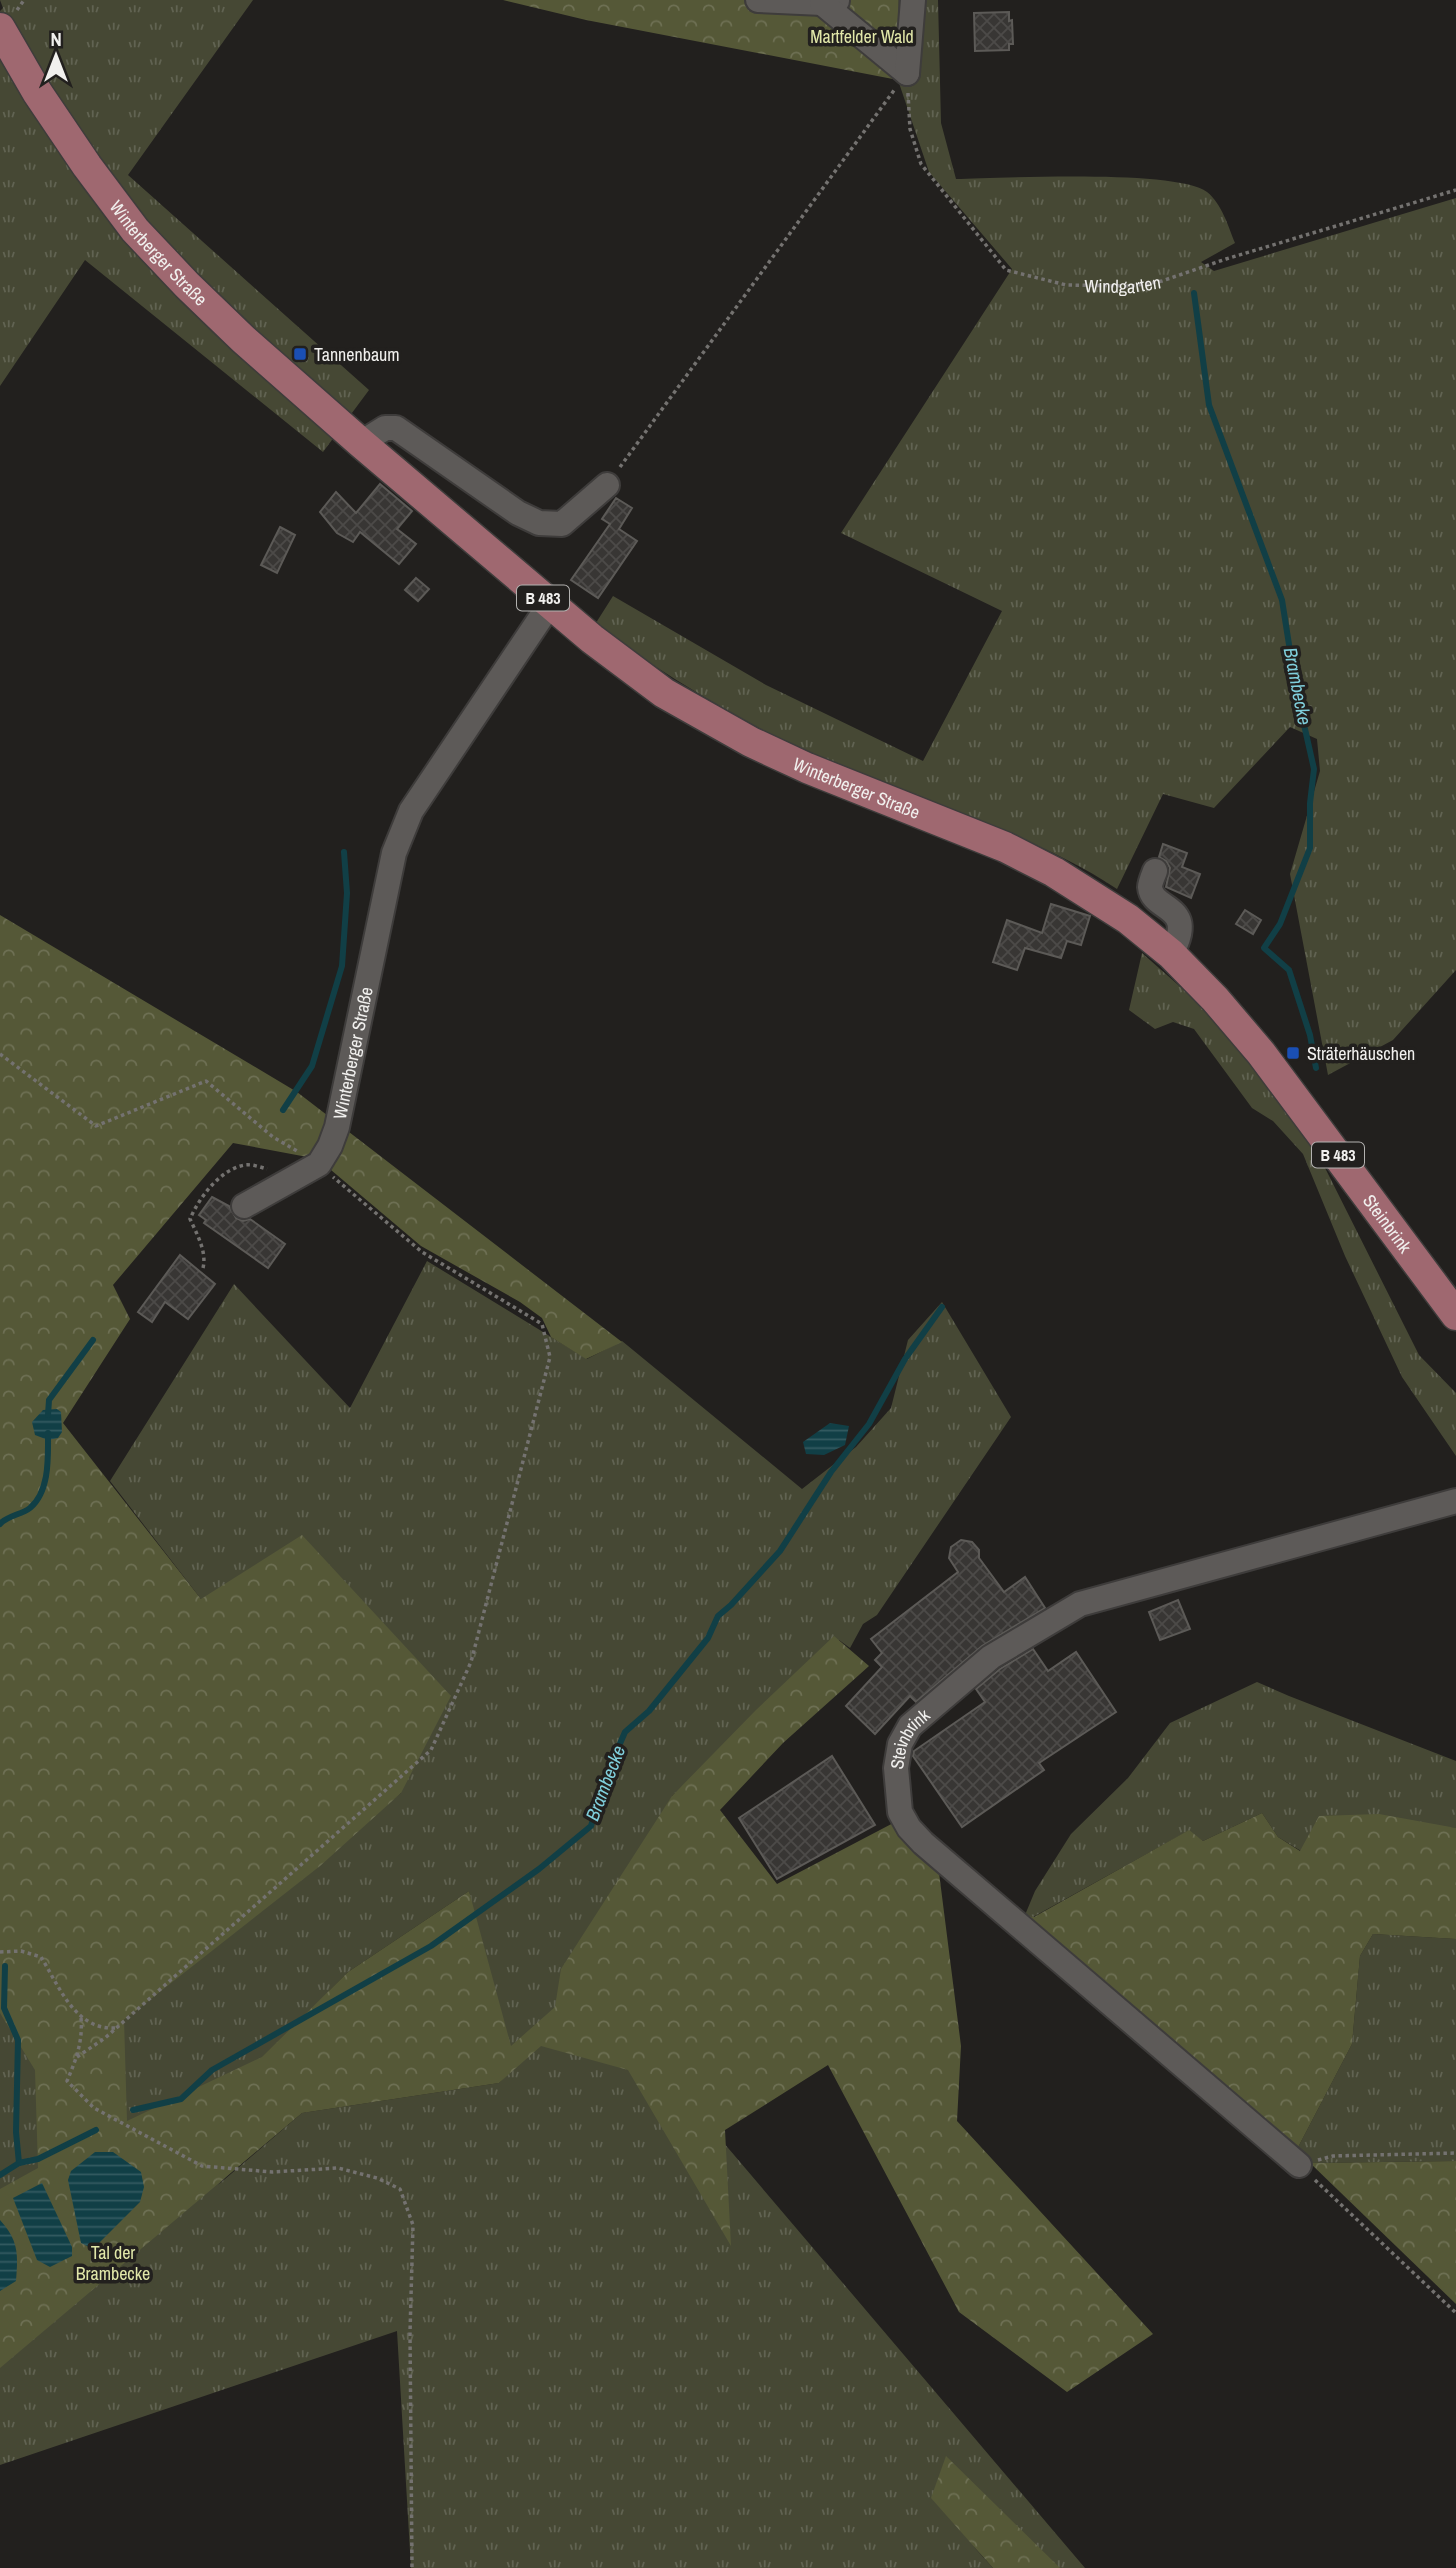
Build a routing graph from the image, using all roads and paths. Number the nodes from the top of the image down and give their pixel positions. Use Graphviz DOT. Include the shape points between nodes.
graph roads {
  1 [pos="758,0"];
  2 [pos="913,0"];
  3 [pos="832,1"];
  4 [pos="0,28"];
  5 [pos="907,73"];
  6 [pos="1456,190"];
  7 [pos="361,443"];
  8 [pos="607,485"];
  9 [pos="550,604"];
  10 [pos="1155,871"];
  11 [pos="1171,954"];
  12 [pos="1215,999"];
  13 [pos="0,1054"];
  14 [pos="319,1164"];
  15 [pos="244,1206"];
  16 [pos="1456,1315"];
  17 [pos="1456,1501"];
  18 [pos="0,1952"];
  19 [pos="81,2018"];
  20 [pos="117,2027"];
  21 [pos="78,2057"];
  22 [pos="1456,2153"];
  23 [pos="1299,2165"];
  24 [pos="1456,2314"];
  25 [pos="411,2568"];
  1 -- 3 [label="street"];
  2 -- 5 [label="street"];
  3 -- 5 [label="street"];
  4 -- 7 [label="main road, Winterberger Straße / B 483" via="51,113 135,230 243,339"];
  5 -- 6 [label="path, Windgarten" via="910,129 921,164 1006,270 1066,285 1132,286 1162,281"];
  5 -- 8 [label="path"];
  7 -- 8 [label="street" via="385,428 396,428 539,523 562,524"];
  7 -- 9 [label="main road, Winterberger Straße / B 483"];
  9 -- 11 [label="main road, Winterberger Straße / B 483" via="664,693 697,713 807,768 1004,847 1054,872 1128,919"];
  9 -- 14 [label="street, Winterberger Straße" via="411,811 394,853 337,1127"];
  10 -- 11 [label="street" via="1150,886 1153,895 1181,924 1180,940"];
  11 -- 12 [label="main road, Winterberger Straße / B 483"];
  12 -- 16 [label="main road, Steinbrink / B 483" via="1261,1052"];
  13 -- 14 [label="path" via="96,1126 206,1081 273,1137"];
  14 -- 15 [label="street"];
  14 -- 20 [label="path" via="422,1252 542,1324 550,1357 471,1662 431,1750"];
  17 -- 23 [label="street, Steinbrink" via="1080,1604 991,1657 917,1720 900,1744 896,1768 900,1812 923,1843"];
  18 -- 19 [label="path" via="21,1951 41,1957"];
  19 -- 20 [label="path" via="105,2028"];
  19 -- 21 [label="path"];
  20 -- 21 [label="path"];
  21 -- 25 [label="path" via="67,2081 94,2108 202,2166 272,2172 338,2168 400,2189 413,2225"];
  22 -- 23 [label="path" via="1333,2157"];
  23 -- 24 [label="path"];
}
